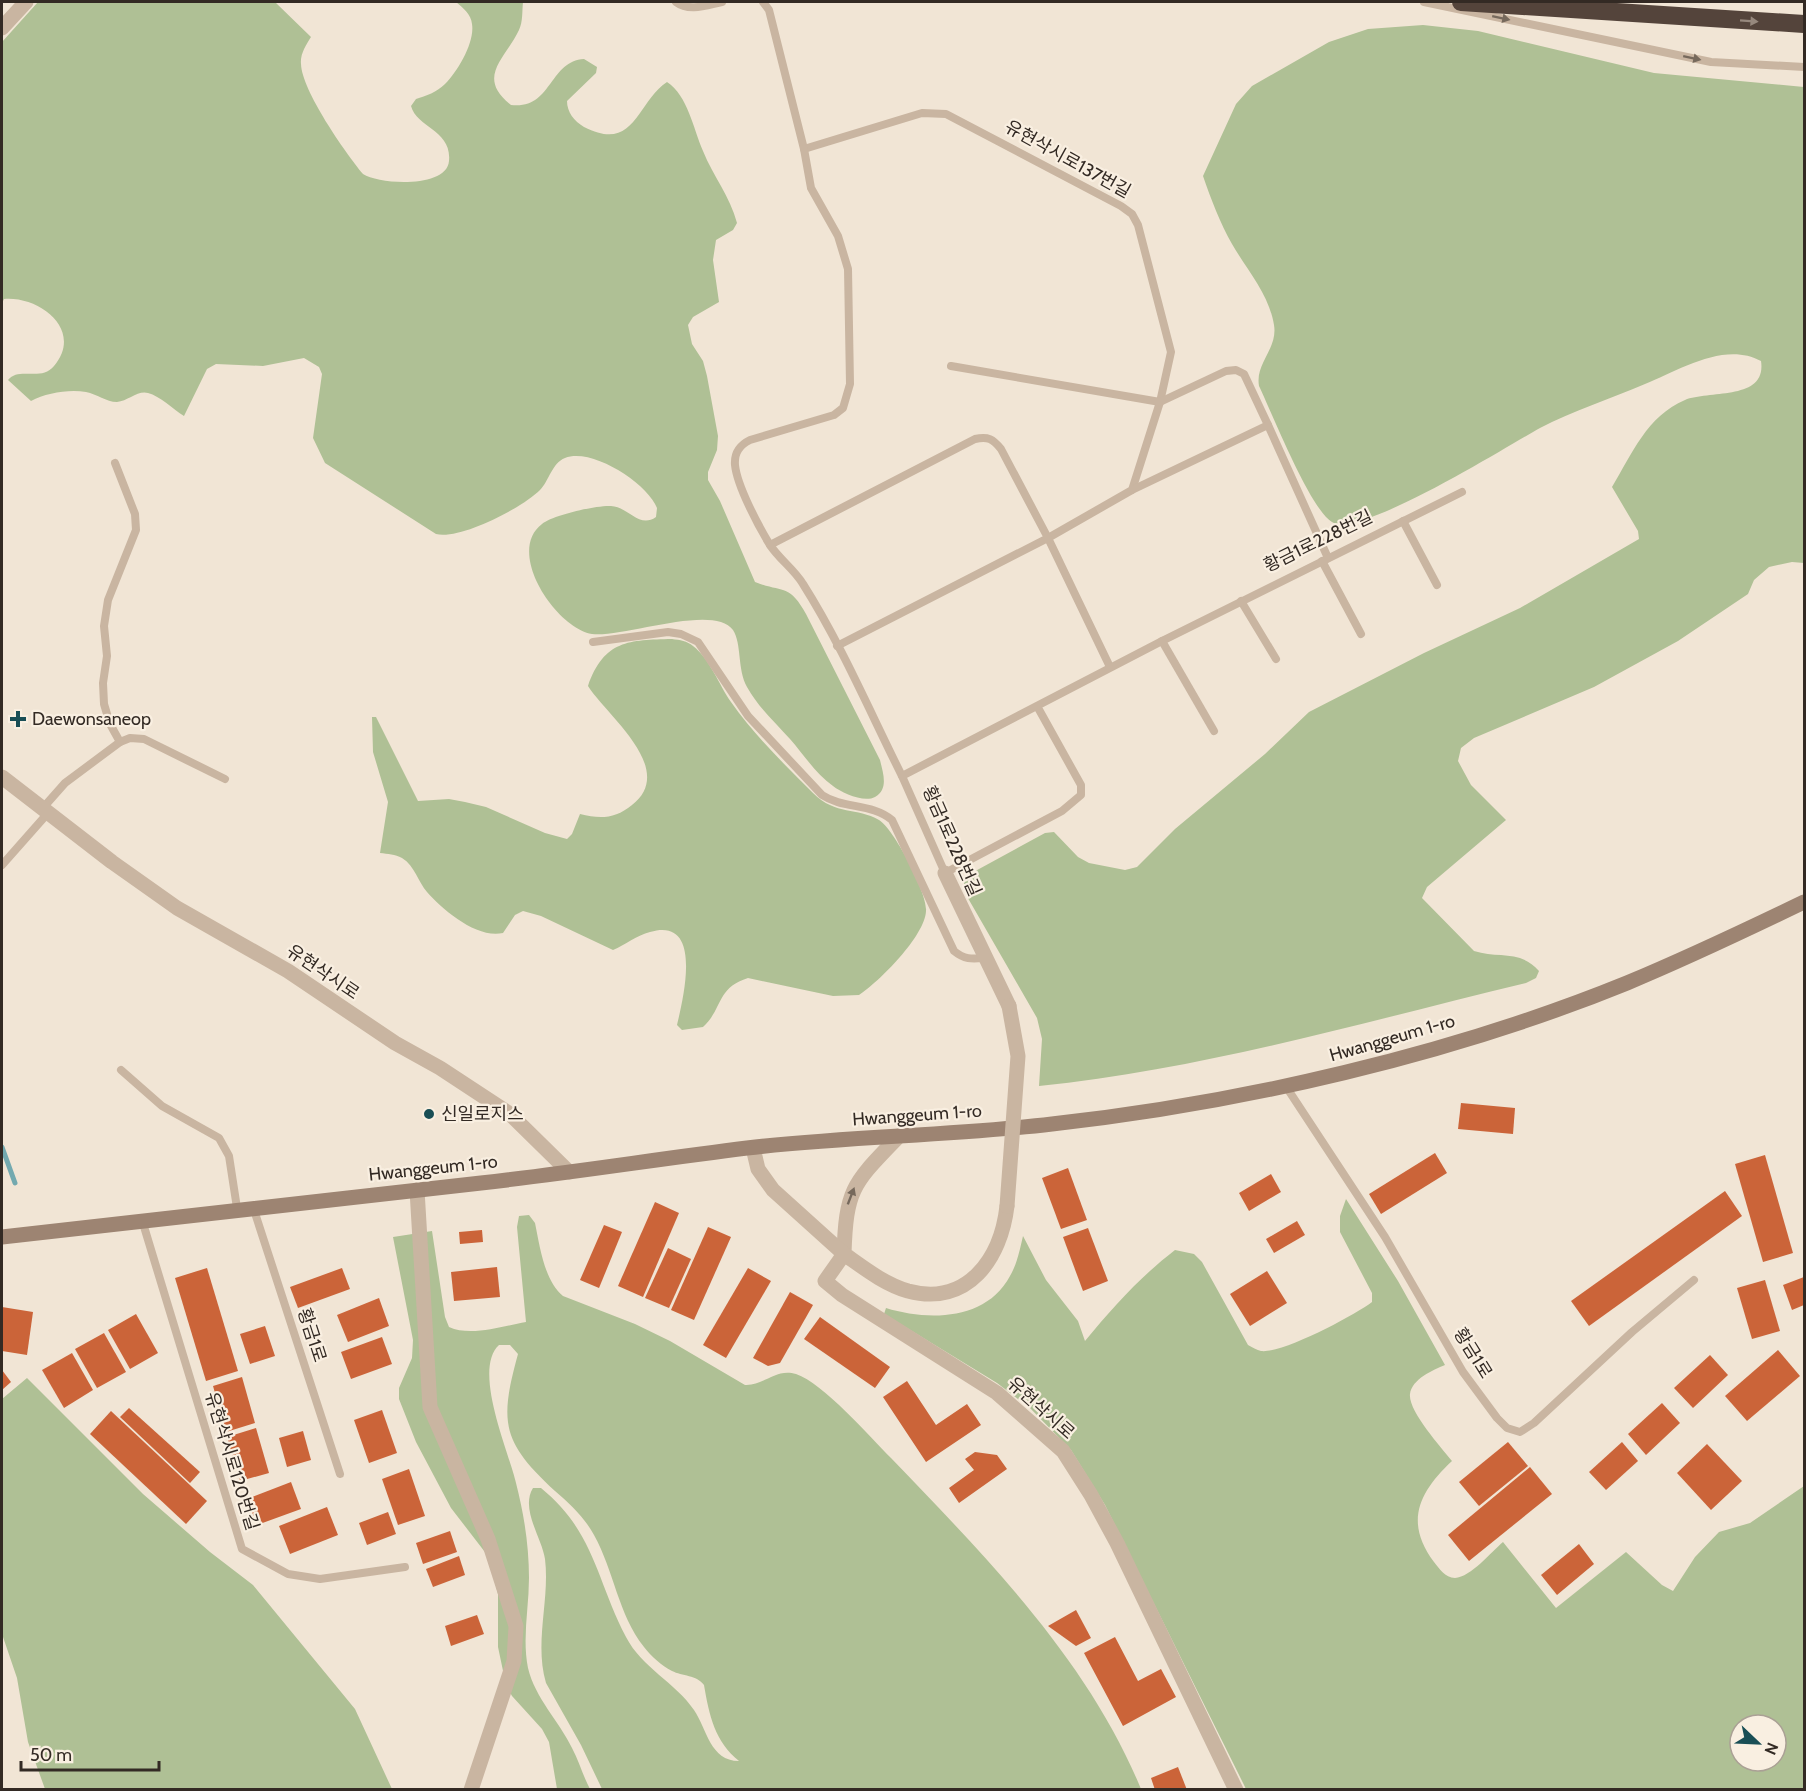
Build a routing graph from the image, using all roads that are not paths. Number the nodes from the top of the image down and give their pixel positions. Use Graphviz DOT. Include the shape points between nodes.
graph roads {
  1 [pos="26,2"];
  2 [pos="676,2"];
  3 [pos="722,2"];
  4 [pos="763,2"];
  5 [pos="1424,2"];
  6 [pos="1461,2"];
  7 [pos="1804,24"];
  8 [pos="2,28"];
  9 [pos="1804,67"];
  10 [pos="804,149"];
  11 [pos="951,366"];
  12 [pos="1160,402"];
  13 [pos="1268,425"];
  14 [pos="115,463"];
  15 [pos="1132,490"];
  16 [pos="1462,492"];
  17 [pos="1403,521"];
  18 [pos="1048,537"];
  19 [pos="770,545"];
  20 [pos="1325,560"];
  21 [pos="1437,585"];
  22 [pos="1241,601"];
  23 [pos="1361,634"];
  24 [pos="1162,641"];
  25 [pos="593,642"];
  26 [pos="837,646"];
  27 [pos="1276,659"];
  28 [pos="1110,667"];
  29 [pos="1037,706"];
  30 [pos="1214,731"];
  31 [pos="120,742"];
  32 [pos="902,776"];
  33 [pos="2,777"];
  34 [pos="225,779"];
  35 [pos="45,811"];
  36 [pos="2,865"];
  37 [pos="945,873"];
  38 [pos="1804,902"];
  39 [pos="985,958"];
  40 [pos="120,1070"];
  41 [pos="1284,1085"];
  42 [pos="899,1136"];
  43 [pos="753,1148"];
  44 [pos="569,1172"];
  45 [pos="417,1190"];
  46 [pos="245,1207"];
  47 [pos="142,1220"];
  48 [pos="2,1237"];
  49 [pos="844,1254"];
  50 [pos="1694,1280"];
  51 [pos="340,1474"];
  52 [pos="405,1567"];
  53 [pos="471,1790"];
  54 [pos="1236,1790"];
  1 -- 8 [label="street"];
  2 -- 3 [label="lane" via="687,7"];
  4 -- 10 [label="lane" via="769,10"];
  5 -- 9 [label="lane, one-way" via="1711,62"];
  6 -- 7 [label="highway, one-way"];
  10 -- 12 [label="lane, 유현삭시로137번길" via="933,112 961,120 1121,206 1138,225 1169,338 1169,369"];
  10 -- 19 [label="lane" via="811,188 838,237 848,269 850,384 843,408 834,415 740,445 735,466 740,483"];
  11 -- 12 [label="lane"];
  12 -- 13 [label="lane" via="1236,370 1244,374"];
  12 -- 15 [label="lane, 유현삭시로137번길"];
  13 -- 15 [label="lane"];
  13 -- 20 [label="lane"];
  14 -- 31 [label="lane" via="135,513 136,530 108,600 104,626 104,704"];
  15 -- 18 [label="lane"];
  16 -- 17 [label="lane, 황금1로228번길"];
  17 -- 20 [label="lane, 황금1로228번길"];
  17 -- 21 [label="lane"];
  18 -- 19 [label="lane" via="1001,449 985,437"];
  18 -- 26 [label="lane"];
  18 -- 28 [label="lane"];
  19 -- 26 [label="lane" via="802,581"];
  20 -- 22 [label="lane, 황금1로228번길"];
  20 -- 23 [label="lane"];
  22 -- 24 [label="lane, 황금1로228번길"];
  22 -- 27 [label="lane"];
  24 -- 28 [label="lane, 황금1로228번길"];
  24 -- 30 [label="lane"];
  25 -- 39 [label="lane" via="668,632 698,642 748,717 822,795 838,803 876,811 892,820 954,951 962,957"];
  26 -- 32 [label="lane"];
  28 -- 29 [label="lane, 황금1로228번길"];
  29 -- 32 [label="lane, 황금1로228번길"];
  29 -- 37 [label="lane" via="1081,785 1081,795 1062,811"];
  31 -- 34 [label="lane" via="144,739"];
  31 -- 35 [label="lane" via="65,783"];
  32 -- 37 [label="lane, 황금1로228번길"];
  33 -- 35 [label="street, 유현삭시로"];
  35 -- 36 [label="lane"];
  35 -- 44 [label="street, 유현삭시로" via="177,908 288,971 510,1114"];
  37 -- 39 [label="street, 황금1로228번길"];
  38 -- 41 [label="street, Hwanggeum 1-ro" via="1645,975 1546,1013 1382,1063"];
  39 -- 49 [label="street, 황금1로228번길, bridge" via="1008,1006 1018,1056 1008,1206 1000,1243 977,1276 944,1292 909,1291 893,1285"];
  40 -- 46 [label="lane" via="162,1106 219,1138 229,1156"];
  41 -- 42 [label="street, Hwanggeum 1-ro" via="1063,1123"];
  41 -- 50 [label="lane, 황금1로" via="1385,1237 1463,1371 1507,1428 1520,1432 1534,1423"];
  42 -- 43 [label="street, Hwanggeum 1-ro"];
  49 -- 42 [label="street, one-way" via="845,1213 850,1196 868,1168"];
  43 -- 44 [label="street, Hwanggeum 1-ro"];
  43 -- 49 [label="street" via="758,1169 773,1190"];
  44 -- 45 [label="street, Hwanggeum 1-ro"];
  45 -- 46 [label="street, Hwanggeum 1-ro"];
  45 -- 53 [label="street" via="430,1407 488,1539 516,1626 514,1661"];
  46 -- 47 [label="street, Hwanggeum 1-ro"];
  46 -- 51 [label="lane, 황금1로"];
  47 -- 48 [label="street, Hwanggeum 1-ro"];
  47 -- 52 [label="lane, 유현삭시로120번길" via="242,1549 288,1574 320,1579"];
  49 -- 54 [label="street, 유현삭시로" via="825,1281 997,1393 1063,1451 1117,1543"];
}
